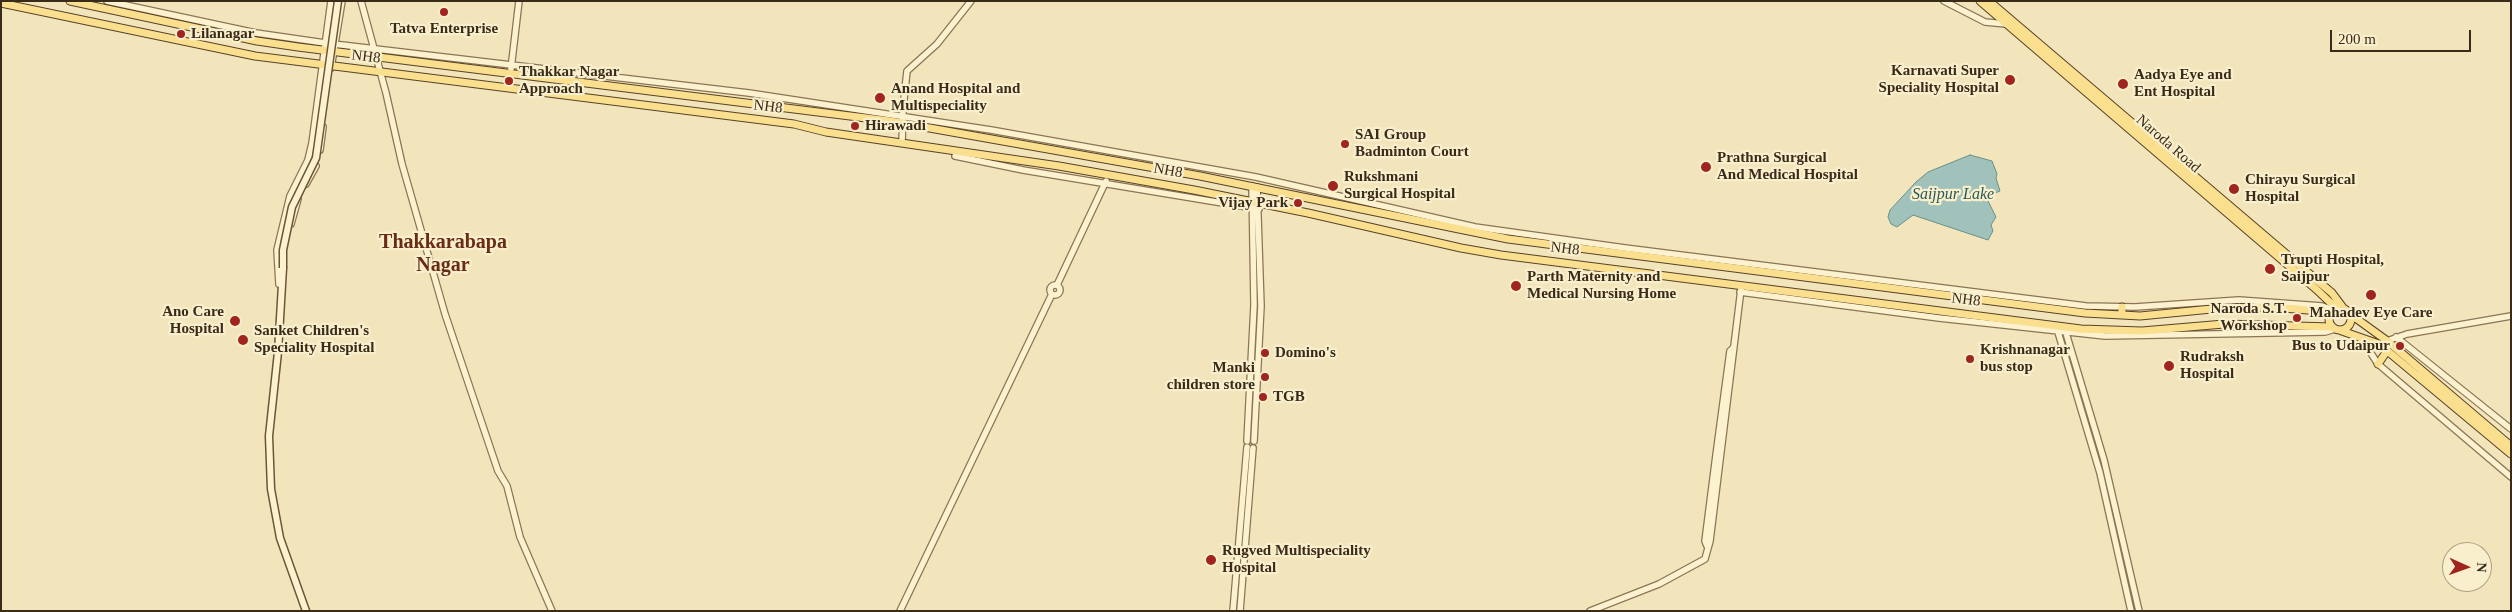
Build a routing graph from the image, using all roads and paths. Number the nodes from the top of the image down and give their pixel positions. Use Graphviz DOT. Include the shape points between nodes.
graph roads {
  1 [pos="70,1"];
  2 [pos="107,1"];
  3 [pos="334,1"];
  4 [pos="342,1"];
  5 [pos="361,1"];
  6 [pos="519,1"];
  7 [pos="971,1"];
  8 [pos="1944,1"];
  9 [pos="1980,1"];
  10 [pos="1989,1"];
  11 [pos="1,3"];
  12 [pos="137,8"];
  13 [pos="2006,24"];
  14 [pos="324,47"];
  15 [pos="336,48"];
  16 [pos="374,53"];
  17 [pos="321,65"];
  18 [pos="332,66"];
  19 [pos="511,70"];
  20 [pos="380,73"];
  21 [pos="902,120"];
  22 [pos="902,143"];
  23 [pos="955,156"];
  24 [pos="1109,175"];
  25 [pos="1105,182"];
  26 [pos="1254,186"];
  27 [pos="1255,205"];
  28 [pos="2254,232"];
  29 [pos="281,286"];
  30 [pos="1741,289"];
  31 [pos="2122,306"];
  32 [pos="2337,310"];
  33 [pos="2350,314"];
  34 [pos="2122,316"];
  35 [pos="2511,316"];
  36 [pos="2335,328"];
  37 [pos="2060,329"];
  38 [pos="2067,334"];
  39 [pos="2396,337"];
  40 [pos="2361,338"];
  41 [pos="2386,340"];
  42 [pos="2384,349"];
  43 [pos="2403,349"];
  44 [pos="2378,364"];
  45 [pos="2511,429"];
  46 [pos="1250,444"];
  47 [pos="2511,446"];
  48 [pos="2511,454"];
  49 [pos="2511,477"];
  50 [pos="306,611"];
  51 [pos="552,611"];
  52 [pos="900,611"];
  53 [pos="1233,611"];
  54 [pos="1240,611"];
  55 [pos="1590,611"];
  56 [pos="2131,611"];
  57 [pos="2139,611"];
  1 -- 12 [label="main road, NH8"];
  2 -- 12 [label="street"];
  3 -- 14 [label="street"];
  3 -- 29 [label="main road, bridge" via="312,157 289,206 279,250"];
  4 -- 15 [label="street"];
  5 -- 16 [label="street"];
  6 -- 19 [label="street"];
  7 -- 21 [label="street" via="938,44 907,71"];
  8 -- 13 [label="street" via="1984,22"];
  9 -- 13 [label="main road, Naroda Road"];
  10 -- 28 [label="main road, Naroda Road"];
  11 -- 17 [label="main road, NH8" via="215,49"];
  12 -- 14 [label="main road, NH8" via="257,41"];
  13 -- 28 [label="main road, Naroda Road"];
  14 -- 15 [label="main road, NH8"];
  14 -- 17 [label="street"];
  15 -- 16 [label="main road, NH8"];
  15 -- 18 [label="street"];
  16 -- 19 [label="main road, NH8"];
  16 -- 20 [label="street"];
  17 -- 18 [label="main road, NH8"];
  17 -- 29 [label="street" via="308,160 290,196 276,250"];
  18 -- 20 [label="main road, NH8"];
  18 -- 29 [label="street" via="318,160 298,199"];
  19 -- 21 [label="main road, NH8"];
  20 -- 22 [label="main road, NH8" via="794,124"];
  20 -- 51 [label="street" via="402,164 467,382 498,471 507,486 520,537"];
  21 -- 22 [label="street"];
  21 -- 26 [label="main road, NH8"];
  21 -- 31 [label="street" via="991,130 1256,177 1475,227 2067,304"];
  22 -- 24 [label="main road, NH8"];
  23 -- 25 [label="street"];
  24 -- 25 [label="street"];
  24 -- 27 [label="main road, NH8"];
  25 -- 27 [label="street"];
  25 -- 52 [label="street" via="1057,285 1059,292 1052,294"];
  26 -- 27 [label="street"];
  26 -- 34 [label="main road, NH8" via="1508,240"];
  27 -- 30 [label="main road, NH8" via="1474,254"];
  27 -- 46 [label="street" via="1257,306"];
  28 -- 32 [label="main road, Naroda Road"];
  29 -- 50 [label="main road" via="269,436 271,489 280,538"];
  30 -- 37 [label="main road, NH8"];
  30 -- 55 [label="street" via="1703,562 1659,584"];
  31 -- 32 [label="street" via="2239,300"];
  31 -- 34 [label="main road"];
  32 -- 33 [label="main road"];
  32 -- 34 [label="main road, NH8" via="2222,308"];
  32 -- 36 [label="main road" via="2330,318"];
  33 -- 36 [label="main road" via="2350,324 2345,329"];
  33 -- 41 [label="main road"];
  35 -- 39 [label="street"];
  36 -- 37 [label="main road, NH8" via="2224,324 2142,331"];
  36 -- 38 [label="street" via="2325,332 2290,333"];
  36 -- 40 [label="main road, NH8"];
  37 -- 38 [label="street"];
  37 -- 56 [label="street" via="2100,473"];
  38 -- 57 [label="street" via="2104,460"];
  39 -- 41 [label="street"];
  39 -- 43 [label="street"];
  40 -- 42 [label="main road, NH8"];
  40 -- 44 [label="street"];
  41 -- 42 [label="street"];
  41 -- 43 [label="main road"];
  42 -- 44 [label="main road"];
  42 -- 48 [label="main road, NH8"];
  43 -- 45 [label="street" via="2413,348"];
  43 -- 47 [label="main road"];
  44 -- 49 [label="street"];
  46 -- 53 [label="street"];
  46 -- 54 [label="street"];
}
